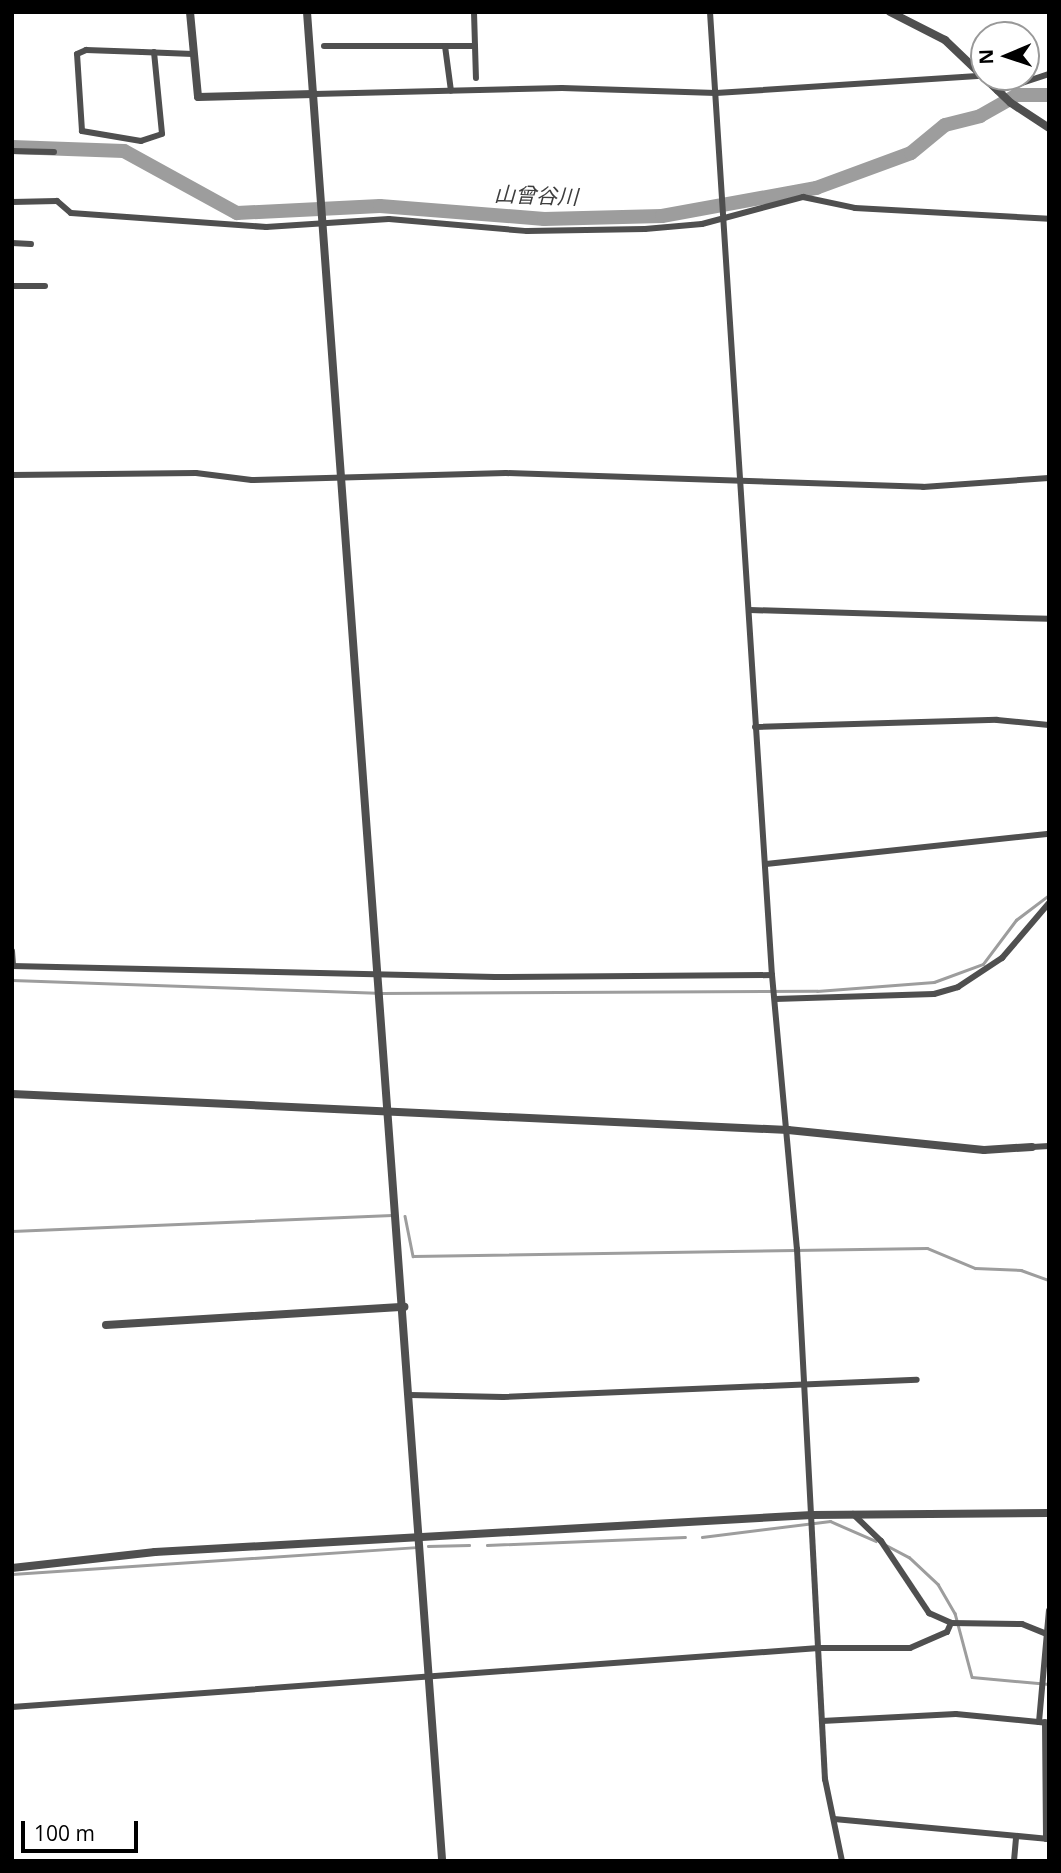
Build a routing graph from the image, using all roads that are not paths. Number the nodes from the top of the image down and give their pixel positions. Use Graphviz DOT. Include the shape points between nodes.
graph roads {
  1 [pos="190,12"];
  2 [pos="307,12"];
  3 [pos="474,12"];
  4 [pos="710,12"];
  5 [pos="890,12"];
  6 [pos="324,46"];
  7 [pos="445,46"];
  8 [pos="475,46"];
  9 [pos="154,52"];
  10 [pos="193,54"];
  11 [pos="970,65"];
  12 [pos="1049,74"];
  13 [pos="970,77"];
  14 [pos="476,78"];
  15 [pos="451,91"];
  16 [pos="998,91"];
  17 [pos="716,93"];
  18 [pos="314,94"];
  19 [pos="1001,94"];
  20 [pos="1049,128"];
  21 [pos="12,151"];
  22 [pos="54,152"];
  23 [pos="12,202"];
  24 [pos="724,211"];
  25 [pos="323,213"];
  26 [pos="1049,219"];
  27 [pos="12,243"];
  28 [pos="31,244"];
  29 [pos="12,286"];
  30 [pos="45,286"];
  31 [pos="12,475"];
  32 [pos="340,477"];
  33 [pos="1049,478"];
  34 [pos="742,482"];
  35 [pos="750,610"];
  36 [pos="1049,619"];
  37 [pos="1049,725"];
  38 [pos="755,727"];
  39 [pos="1049,834"];
  40 [pos="766,864"];
  41 [pos="1049,903"];
  42 [pos="12,951"];
  43 [pos="13,966"];
  44 [pos="381,973"];
  45 [pos="772,975"];
  46 [pos="775,999"];
  47 [pos="12,1094"];
  48 [pos="391,1111"];
  49 [pos="788,1130"];
  50 [pos="1049,1146"];
  51 [pos="1032,1147"];
  52 [pos="404,1307"];
  53 [pos="106,1325"];
  54 [pos="918,1380"];
  55 [pos="805,1388"];
  56 [pos="410,1395"];
  57 [pos="1049,1513"];
  58 [pos="853,1514"];
  59 [pos="813,1521"];
  60 [pos="418,1539"];
  61 [pos="12,1568"];
  62 [pos="1049,1610"];
  63 [pos="956,1622"];
  64 [pos="1046,1634"];
  65 [pos="819,1648"];
  66 [pos="429,1677"];
  67 [pos="12,1707"];
  68 [pos="822,1721"];
  69 [pos="1044,1722"];
  70 [pos="834,1819"];
  71 [pos="1016,1838"];
  72 [pos="1047,1839"];
  73 [pos="442,1861"];
  74 [pos="842,1861"];
  75 [pos="1014,1861"];
  1 -- 10 [label="street"];
  2 -- 18 [label="street"];
  3 -- 8 [label="street"];
  4 -- 17 [label="street"];
  5 -- 11 [label="street" via="945,40"];
  6 -- 7 [label="street"];
  7 -- 8 [label="street"];
  7 -- 15 [label="street"];
  8 -- 14 [label="street"];
  9 -- 9 [label="street" via="77,54 82,131 141,141 162,134"];
  9 -- 10 [label="street"];
  10 -- 18 [label="street" via="198,97"];
  12 -- 19 [label="street"];
  13 -- 17 [label="street"];
  15 -- 17 [label="street"];
  15 -- 18 [label="street"];
  16 -- 19 [label="street"];
  17 -- 24 [label="street"];
  18 -- 25 [label="street"];
  19 -- 20 [label="street"];
  21 -- 22 [label="street"];
  23 -- 25 [label="street" via="57,201 71,213 253,227"];
  24 -- 25 [label="street" via="689,226 540,231"];
  24 -- 26 [label="street" via="808,197 855,208"];
  24 -- 34 [label="street"];
  25 -- 32 [label="street"];
  27 -- 28 [label="street"];
  29 -- 30 [label="street"];
  31 -- 32 [label="street"];
  32 -- 34 [label="street" via="506,473"];
  32 -- 44 [label="street"];
  33 -- 34 [label="street" via="923,487"];
  34 -- 35 [label="street"];
  35 -- 36 [label="street"];
  35 -- 38 [label="street"];
  37 -- 38 [label="street" via="986,720"];
  38 -- 40 [label="street"];
  39 -- 40 [label="street"];
  40 -- 45 [label="street"];
  41 -- 46 [label="street" via="1002,958 958,986 934,994"];
  42 -- 43 [label="street"];
  43 -- 44 [label="street"];
  44 -- 45 [label="street"];
  44 -- 48 [label="street"];
  45 -- 46 [label="street"];
  46 -- 49 [label="street"];
  47 -- 48 [label="street"];
  48 -- 49 [label="street"];
  48 -- 52 [label="street"];
  49 -- 51 [label="street" via="984,1150"];
  49 -- 55 [label="street"];
  50 -- 51 [label="street"];
  52 -- 53 [label="street"];
  52 -- 56 [label="street"];
  54 -- 55 [label="street"];
  55 -- 56 [label="street"];
  55 -- 59 [label="street"];
  56 -- 60 [label="street"];
  57 -- 58 [label="street"];
  58 -- 59 [label="street"];
  58 -- 63 [label="street" via="881,1541 929,1614"];
  59 -- 60 [label="street"];
  59 -- 65 [label="street"];
  60 -- 61 [label="street" via="155,1552"];
  60 -- 66 [label="street"];
  62 -- 64 [label="street"];
  63 -- 64 [label="street" via="1022,1624"];
  63 -- 65 [label="street" via="947,1632 910,1648"];
  64 -- 69 [label="street" via="1041,1683"];
  65 -- 66 [label="street"];
  65 -- 68 [label="street"];
  66 -- 67 [label="street"];
  66 -- 73 [label="street"];
  68 -- 69 [label="street" via="956,1714"];
  68 -- 70 [label="street"];
  69 -- 72 [label="street"];
  70 -- 71 [label="street"];
  70 -- 74 [label="street"];
  71 -- 72 [label="street"];
  71 -- 75 [label="street"];
}
